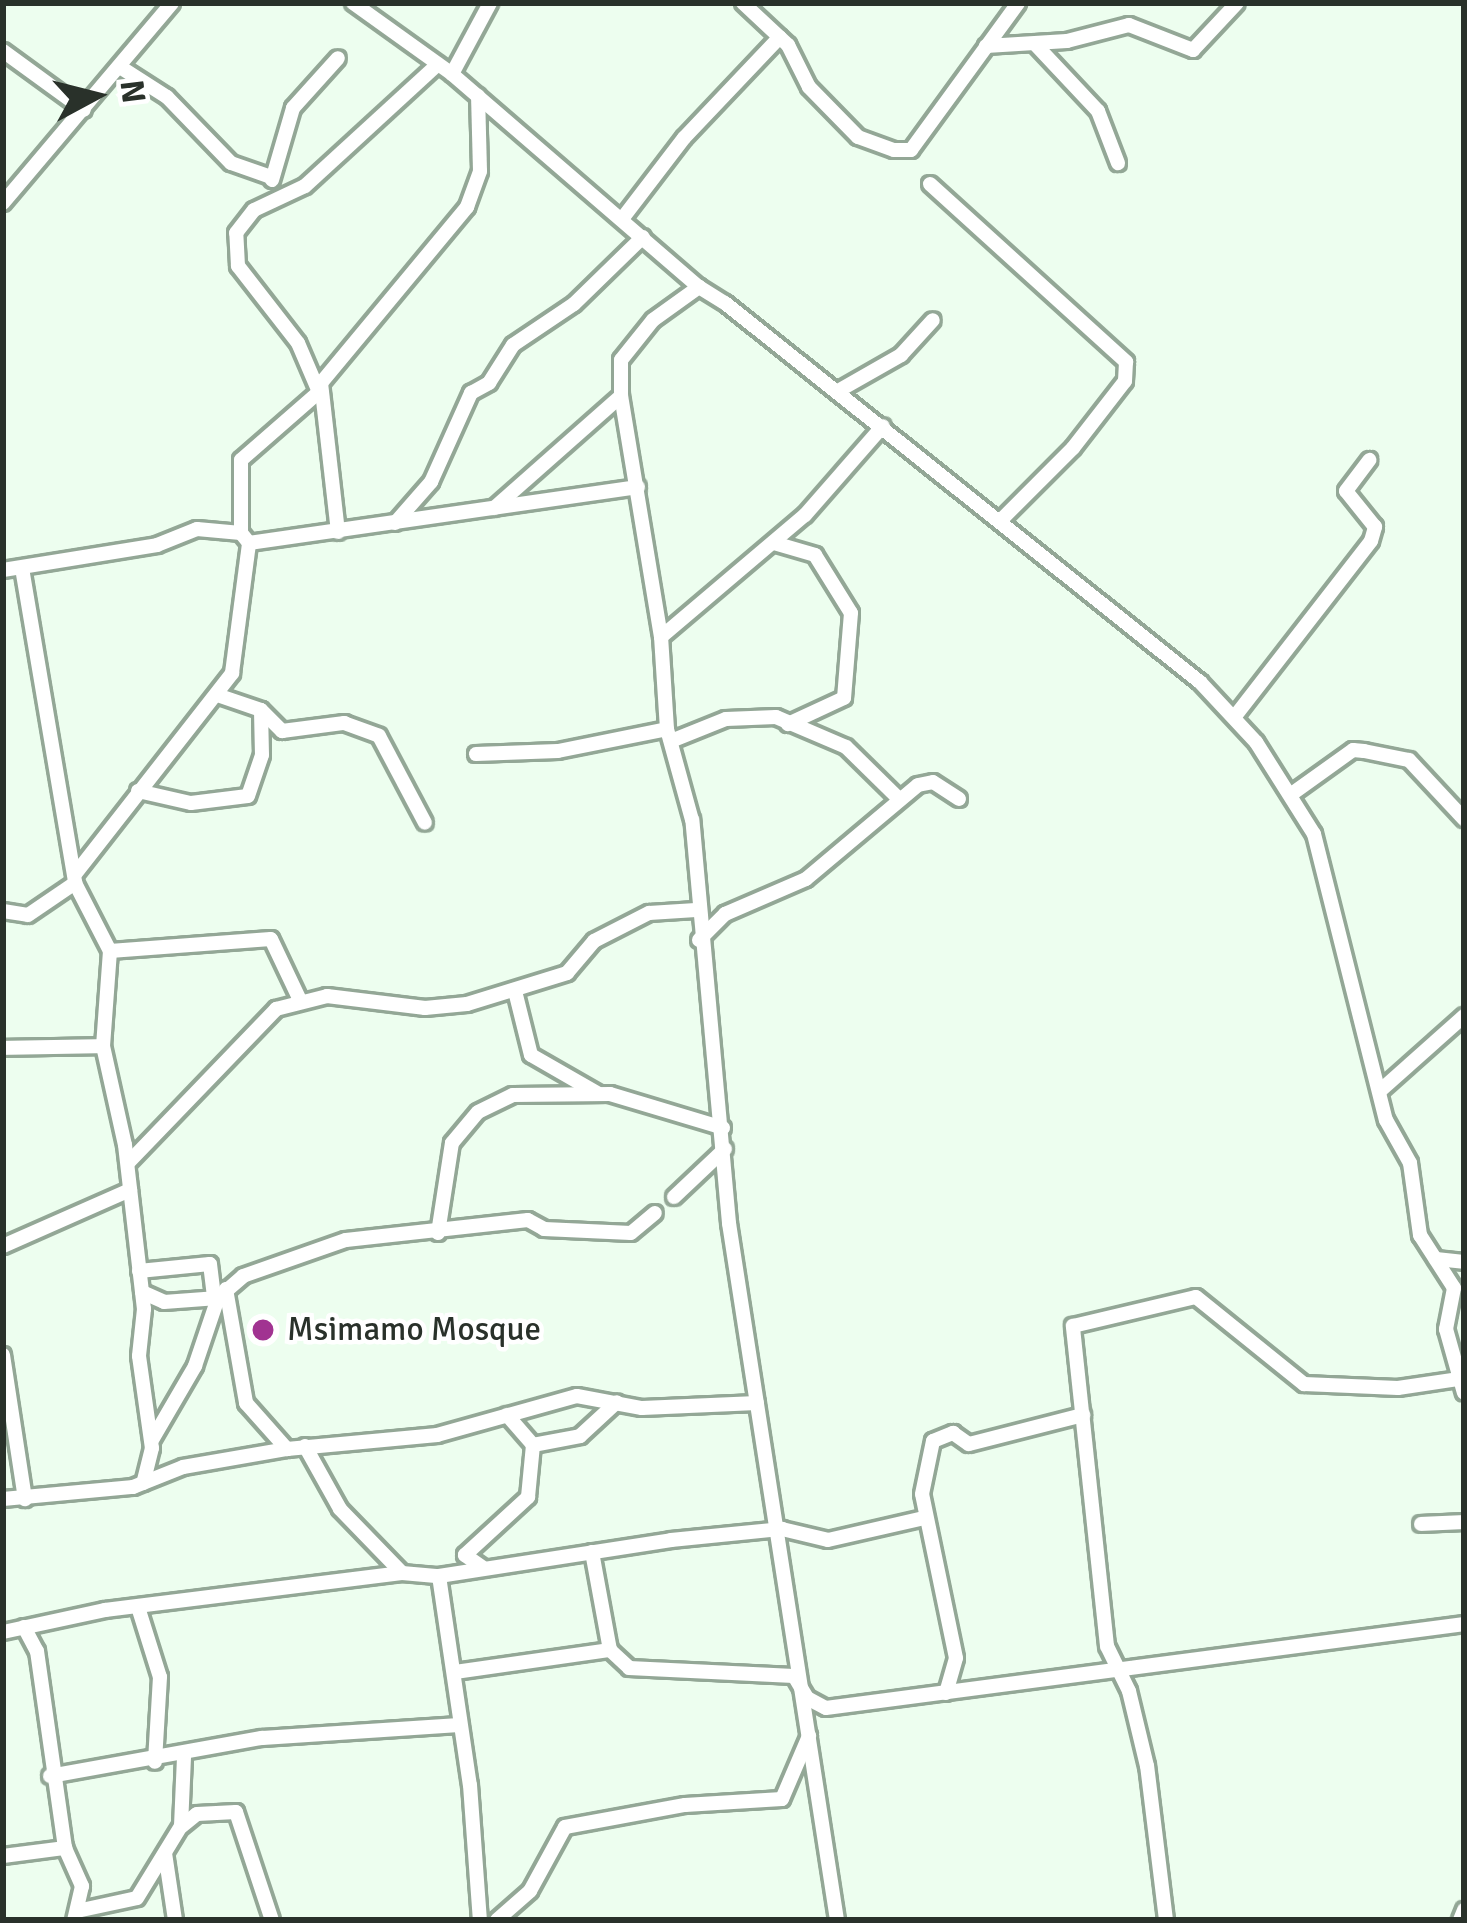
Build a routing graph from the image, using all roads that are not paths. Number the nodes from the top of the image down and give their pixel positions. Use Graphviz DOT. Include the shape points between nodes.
graph roads {
  1 [pos="172,3"];
  2 [pos="353,3"];
  3 [pos="490,3"];
  4 [pos="743,3"];
  5 [pos="1018,3"];
  6 [pos="1237,3"];
  7 [pos="780,38"];
  8 [pos="1035,44"];
  9 [pos="986,46"];
  10 [pos="3,51"];
  11 [pos="338,58"];
  12 [pos="438,64"];
  13 [pos="121,67"];
  14 [pos="452,74"];
  15 [pos="478,96"];
  16 [pos="84,110"];
  17 [pos="1118,163"];
  18 [pos="271,177"];
  19 [pos="930,184"];
  20 [pos="287,196"];
  21 [pos="3,203"];
  22 [pos="622,220"];
  23 [pos="643,237"];
  24 [pos="700,287"];
  25 [pos="933,320"];
  26 [pos="838,391"];
  27 [pos="319,392"];
  28 [pos="621,396"];
  29 [pos="883,426"];
  30 [pos="1369,460"];
  31 [pos="638,487"];
  32 [pos="494,508"];
  33 [pos="1000,520"];
  34 [pos="395,524"];
  35 [pos="338,532"];
  36 [pos="245,538"];
  37 [pos="774,544"];
  38 [pos="22,568"];
  39 [pos="3,570"];
  40 [pos="661,637"];
  41 [pos="220,696"];
  42 [pos="261,710"];
  43 [pos="1236,715"];
  44 [pos="788,724"];
  45 [pos="669,735"];
  46 [pos="476,754"];
  47 [pos="138,791"];
  48 [pos="1293,793"];
  49 [pos="898,798"];
  50 [pos="958,799"];
  51 [pos="1464,819"];
  52 [pos="425,823"];
  53 [pos="75,878"];
  54 [pos="52,904"];
  55 [pos="696,910"];
  56 [pos="3,911"];
  57 [pos="85,915"];
  58 [pos="699,940"];
  59 [pos="110,951"];
  60 [pos="515,991"];
  61 [pos="300,1000"];
  62 [pos="1464,1016"];
  63 [pos="103,1046"];
  64 [pos="3,1048"];
  65 [pos="1382,1089"];
  66 [pos="596,1093"];
  67 [pos="723,1128"];
  68 [pos="724,1149"];
  69 [pos="128,1163"];
  70 [pos="130,1190"];
  71 [pos="674,1197"];
  72 [pos="656,1213"];
  73 [pos="438,1234"];
  74 [pos="3,1246"];
  75 [pos="1436,1258"];
  76 [pos="1464,1262"];
  77 [pos="139,1271"];
  78 [pos="142,1292"];
  79 [pos="219,1295"];
  80 [pos="3,1354"];
  81 [pos="1462,1386"];
  82 [pos="617,1402"];
  83 [pos="757,1403"];
  84 [pos="507,1415"];
  85 [pos="1083,1415"];
  86 [pos="152,1440"];
  87 [pos="533,1445"];
  88 [pos="305,1446"];
  89 [pos="287,1449"];
  90 [pos="142,1483"];
  91 [pos="3,1499"];
  92 [pos="25,1499"];
  93 [pos="924,1518"];
  94 [pos="1464,1522"];
  95 [pos="1421,1524"];
  96 [pos="776,1529"];
  97 [pos="592,1552"];
  98 [pos="482,1567"];
  99 [pos="402,1573"];
  100 [pos="439,1576"];
  101 [pos="138,1607"];
  102 [pos="1464,1624"];
  103 [pos="24,1627"];
  104 [pos="3,1632"];
  105 [pos="610,1650"];
  106 [pos="956,1671"];
  107 [pos="1122,1671"];
  108 [pos="455,1672"];
  109 [pos="794,1676"];
  110 [pos="973,1690"];
  111 [pos="946,1693"];
  112 [pos="826,1708"];
  113 [pos="460,1725"];
  114 [pos="808,1732"];
  115 [pos="184,1756"];
  116 [pos="155,1762"];
  117 [pos="50,1776"];
  118 [pos="181,1826"];
  119 [pos="65,1848"];
  120 [pos="165,1853"];
  121 [pos="3,1856"];
  122 [pos="1464,1910"];
  123 [pos="75,1915"];
  124 [pos="175,1920"];
  125 [pos="272,1920"];
  126 [pos="480,1920"];
  127 [pos="497,1920"];
  128 [pos="837,1920"];
  129 [pos="1166,1920"];
  130 [pos="1460,1920"];
  1 -- 13 [label="street"];
  2 -- 12 [label="street"];
  3 -- 14 [label="street"];
  4 -- 7 [label="street"];
  5 -- 9 [label="street"];
  6 -- 8 [label="street" via="1193,50 1129,25"];
  7 -- 9 [label="street" via="808,87 857,137 894,151 911,150"];
  7 -- 22 [label="street" via="684,138"];
  8 -- 9 [label="street"];
  8 -- 17 [label="street" via="1098,111"];
  10 -- 16 [label="street"];
  11 -- 18 [label="street" via="298,98"];
  12 -- 14 [label="street"];
  12 -- 20 [label="street"];
  13 -- 16 [label="street"];
  13 -- 18 [label="street" via="167,97 231,163"];
  14 -- 15 [label="street"];
  15 -- 22 [label="street"];
  15 -- 27 [label="street" via="480,171 466,207"];
  16 -- 21 [label="street"];
  18 -- 20 [label="street"];
  19 -- 33 [label="street" via="1126,362 1125,381 1073,448"];
  20 -- 27 [label="street" via="244,219 233,254 298,343"];
  22 -- 23 [label="street"];
  23 -- 24 [label="street"];
  23 -- 34 [label="street" via="574,304 520,338 489,383 471,393 431,482"];
  24 -- 26 [label="street"];
  24 -- 28 [label="street" via="630,344 618,370"];
  25 -- 26 [label="street" via="901,355"];
  26 -- 29 [label="street"];
  27 -- 35 [label="street" via="334,449"];
  27 -- 36 [label="street" via="241,460"];
  28 -- 31 [label="street"];
  28 -- 32 [label="street"];
  29 -- 33 [label="street"];
  29 -- 37 [label="street"];
  30 -- 43 [label="street" via="1346,491 1375,527 1371,541"];
  31 -- 32 [label="street"];
  31 -- 40 [label="street"];
  32 -- 34 [label="street"];
  33 -- 43 [label="street"];
  34 -- 35 [label="street"];
  35 -- 36 [label="street"];
  36 -- 38 [label="street" via="197,530 157,545"];
  36 -- 41 [label="street" via="236,656"];
  37 -- 40 [label="street"];
  37 -- 44 [label="street" via="815,555 851,613 844,698"];
  38 -- 39 [label="street"];
  38 -- 53 [label="street"];
  40 -- 45 [label="street"];
  41 -- 42 [label="street"];
  41 -- 47 [label="street"];
  42 -- 47 [label="street" via="262,754 248,796 191,803"];
  42 -- 52 [label="street" via="282,731 344,723 379,736"];
  43 -- 48 [label="street"];
  44 -- 45 [label="street" via="744,716"];
  44 -- 49 [label="street" via="846,747"];
  45 -- 46 [label="street" via="558,752"];
  45 -- 55 [label="street" via="688,795"];
  47 -- 53 [label="street"];
  48 -- 51 [label="street" via="1353,750 1364,751 1409,760"];
  48 -- 65 [label="street" via="1314,834"];
  49 -- 50 [label="street" via="934,782"];
  49 -- 58 [label="street" via="806,879 725,914"];
  53 -- 54 [label="street"];
  53 -- 57 [label="street"];
  54 -- 56 [label="street" via="28,915"];
  54 -- 57 [label="street"];
  55 -- 58 [label="street"];
  55 -- 60 [label="street" via="649,913 593,941 576,968"];
  57 -- 59 [label="street"];
  58 -- 67 [label="street"];
  59 -- 61 [label="street" via="272,939"];
  59 -- 63 [label="street"];
  60 -- 61 [label="street" via="448,1008"];
  60 -- 66 [label="street" via="531,1055"];
  61 -- 69 [label="street" via="257,1021"];
  62 -- 65 [label="street"];
  63 -- 64 [label="street"];
  63 -- 69 [label="street"];
  65 -- 75 [label="street" via="1386,1120 1410,1163 1420,1234"];
  66 -- 67 [label="street"];
  66 -- 73 [label="street" via="513,1095 468,1121 448,1153"];
  67 -- 68 [label="street"];
  68 -- 71 [label="street"];
  68 -- 83 [label="street"];
  69 -- 70 [label="street"];
  70 -- 74 [label="street"];
  70 -- 77 [label="street"];
  72 -- 73 [label="street" via="631,1233 528,1220"];
  73 -- 79 [label="street" via="334,1242"];
  75 -- 76 [label="street"];
  75 -- 81 [label="street" via="1454,1288 1446,1329"];
  77 -- 78 [label="street"];
  77 -- 79 [label="street" via="210,1264"];
  78 -- 79 [label="street" via="164,1301"];
  78 -- 86 [label="street" via="139,1356"];
  79 -- 86 [label="street" via="195,1366"];
  79 -- 89 [label="street" via="246,1403"];
  80 -- 92 [label="street"];
  81 -- 85 [label="street" via="1312,1387 1270,1364 1191,1297 1076,1323"];
  82 -- 83 [label="street"];
  82 -- 84 [label="street" via="577,1396 525,1417"];
  82 -- 87 [label="street" via="580,1436"];
  83 -- 96 [label="street"];
  84 -- 87 [label="street"];
  84 -- 88 [label="street" via="437,1435"];
  85 -- 93 [label="street" via="969,1444 953,1433 933,1441 924,1462"];
  85 -- 107 [label="street" via="1106,1646"];
  86 -- 90 [label="street"];
  87 -- 98 [label="street" via="528,1497 465,1555"];
  88 -- 89 [label="street"];
  88 -- 99 [label="street" via="340,1509"];
  89 -- 90 [label="street" via="183,1467"];
  90 -- 92 [label="street"];
  91 -- 92 [label="street"];
  93 -- 96 [label="street" via="828,1540"];
  93 -- 106 [label="street"];
  94 -- 95 [label="street"];
  96 -- 97 [label="street"];
  96 -- 109 [label="street"];
  97 -- 98 [label="street"];
  97 -- 105 [label="street"];
  98 -- 100 [label="street"];
  99 -- 100 [label="street"];
  99 -- 101 [label="street"];
  100 -- 108 [label="street"];
  101 -- 103 [label="street"];
  101 -- 116 [label="street" via="160,1676"];
  102 -- 107 [label="street"];
  103 -- 104 [label="street"];
  103 -- 117 [label="street" via="37,1651"];
  105 -- 108 [label="street"];
  105 -- 109 [label="street" via="629,1668 658,1676"];
  106 -- 110 [label="street"];
  106 -- 111 [label="street"];
  107 -- 110 [label="street"];
  107 -- 129 [label="street" via="1147,1766"];
  108 -- 113 [label="street"];
  109 -- 112 [label="street" via="807,1698"];
  109 -- 114 [label="street"];
  110 -- 111 [label="street"];
  111 -- 112 [label="street"];
  112 -- 114 [label="street"];
  113 -- 115 [label="street" via="262,1738"];
  113 -- 126 [label="street"];
  114 -- 127 [label="street" via="782,1798 565,1827 530,1891"];
  114 -- 128 [label="street"];
  115 -- 116 [label="street"];
  115 -- 118 [label="street"];
  116 -- 117 [label="street"];
  117 -- 119 [label="street"];
  118 -- 120 [label="street"];
  118 -- 125 [label="street" via="197,1814 236,1812"];
  119 -- 121 [label="street"];
  119 -- 123 [label="street" via="82,1886"];
  120 -- 123 [label="street" via="129,1904"];
  120 -- 124 [label="street"];
  122 -- 130 [label="street"];
}
